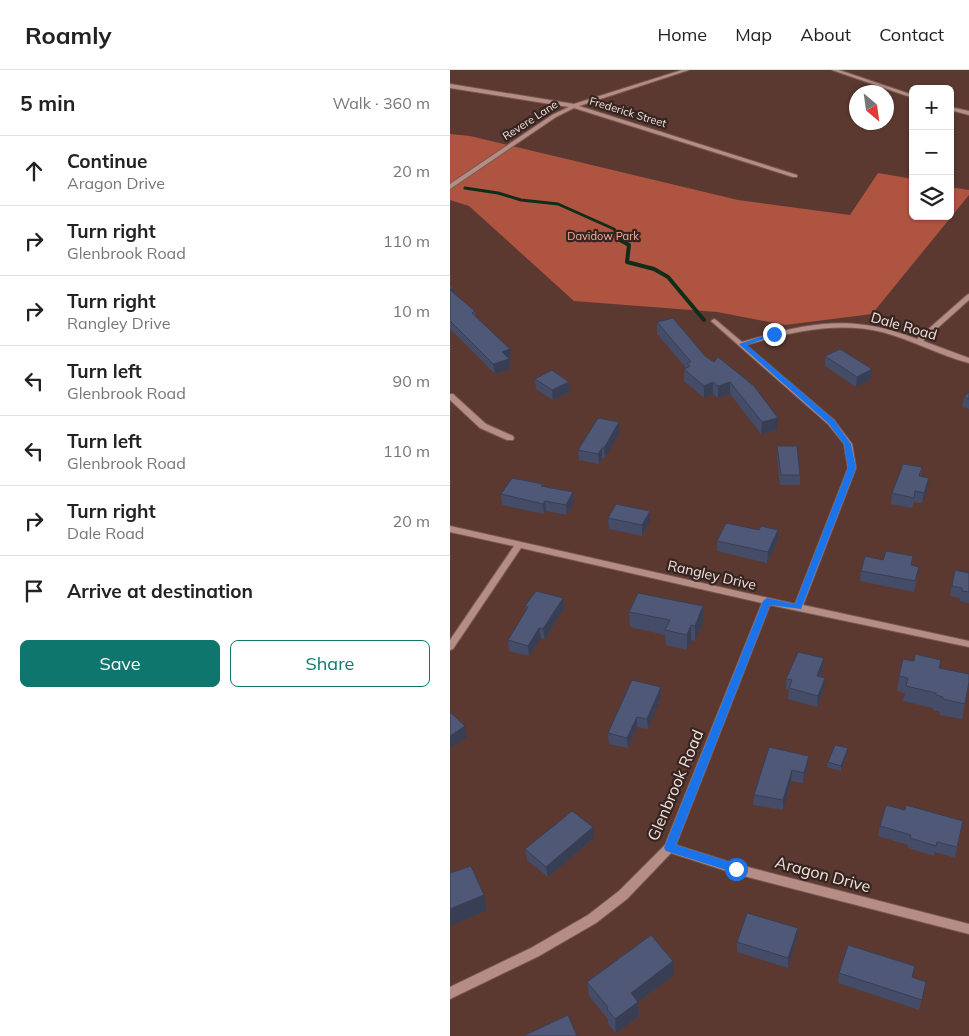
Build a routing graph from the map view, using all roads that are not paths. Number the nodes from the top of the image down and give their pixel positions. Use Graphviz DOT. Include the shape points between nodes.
graph roads {
  1 [pos="687,70"];
  2 [pos="834,70"];
  3 [pos="450,86"];
  4 [pos="909,96"];
  5 [pos="574,106"];
  6 [pos="954,109"];
  7 [pos="969,113"];
  8 [pos="795,176"];
  9 [pos="450,187"];
  10 [pos="969,296"];
  11 [pos="714,321"];
  12 [pos="918,342"];
  13 [pos="742,344"];
  14 [pos="969,361"];
  15 [pos="450,396"];
  16 [pos="510,438"];
  17 [pos="450,529"];
  18 [pos="519,545"];
  19 [pos="767,601"];
  20 [pos="798,607"];
  21 [pos="969,644"];
  22 [pos="450,647"];
  23 [pos="669,848"];
  24 [pos="969,929"];
  25 [pos="450,993"];
  1 -- 5 [label="street, Revere Lane"];
  2 -- 4 [label="street"];
  3 -- 5 [label="street, Frederick Street"];
  5 -- 8 [label="street, Frederick Street"];
  5 -- 9 [label="street, Revere Lane" via="554,116"];
  6 -- 7 [label="street"];
  10 -- 12 [label="street"];
  11 -- 13 [label="street"];
  12 -- 13 [label="street, Dale Road" via="881,329 852,325 774,334"];
  12 -- 14 [label="street, Dale Road"];
  13 -- 20 [label="street" via="831,422 848,444 852,468"];
  15 -- 16 [label="street" via="483,426"];
  17 -- 18 [label="street, Rangley Drive"];
  18 -- 19 [label="street, Rangley Drive"];
  18 -- 22 [label="street"];
  19 -- 20 [label="street, Rangley Drive"];
  19 -- 23 [label="street, Glenbrook Road"];
  20 -- 21 [label="street, Rangley Drive"];
  23 -- 24 [label="street, Aragon Drive" via="736,869"];
  23 -- 25 [label="street, Glenbrook Road" via="623,895 592,919"];
}
